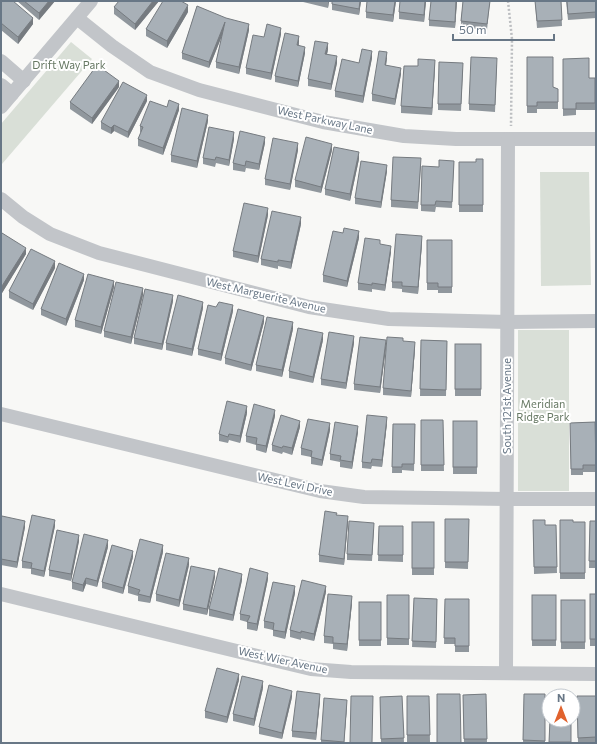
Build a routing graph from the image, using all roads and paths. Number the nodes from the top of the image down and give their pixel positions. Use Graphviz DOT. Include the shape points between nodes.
graph roads {
  1 [pos="91,1"];
  2 [pos="508,1"];
  3 [pos="77,18"];
  4 [pos="1,61"];
  5 [pos="24,81"];
  6 [pos="1,85"];
  7 [pos="12,94"];
  8 [pos="1,107"];
  9 [pos="508,139"];
  10 [pos="596,139"];
  11 [pos="1,199"];
  12 [pos="596,321"];
  13 [pos="508,322"];
  14 [pos="1,414"];
  15 [pos="507,499"];
  16 [pos="596,499"];
  17 [pos="1,594"];
  18 [pos="506,673"];
  19 [pos="596,674"];
  1 -- 3 [label="street"];
  2 -- 9 [label="path" via="512,39 511,128"];
  3 -- 5 [label="street"];
  3 -- 9 [label="street, West Parkway Lane" via="150,72 199,90 323,122 404,136"];
  4 -- 5 [label="street"];
  5 -- 7 [label="street"];
  6 -- 7 [label="street"];
  7 -- 8 [label="street"];
  9 -- 10 [label="street, West Parkway Lane"];
  9 -- 13 [label="street, South 121st Avenue"];
  11 -- 13 [label="street, West Marguerite Avenue" via="50,234 99,253 309,307 389,319"];
  12 -- 13 [label="street, West Marguerite Avenue"];
  13 -- 15 [label="street, South 121st Avenue"];
  14 -- 15 [label="street, West Levi Drive" via="320,491 364,497"];
  15 -- 16 [label="street, West Levi Drive"];
  15 -- 18 [label="street, South 121st Avenue"];
  17 -- 18 [label="street, West Wier Avenue" via="311,669 351,672"];
  18 -- 19 [label="street, West Wier Avenue"];
}
